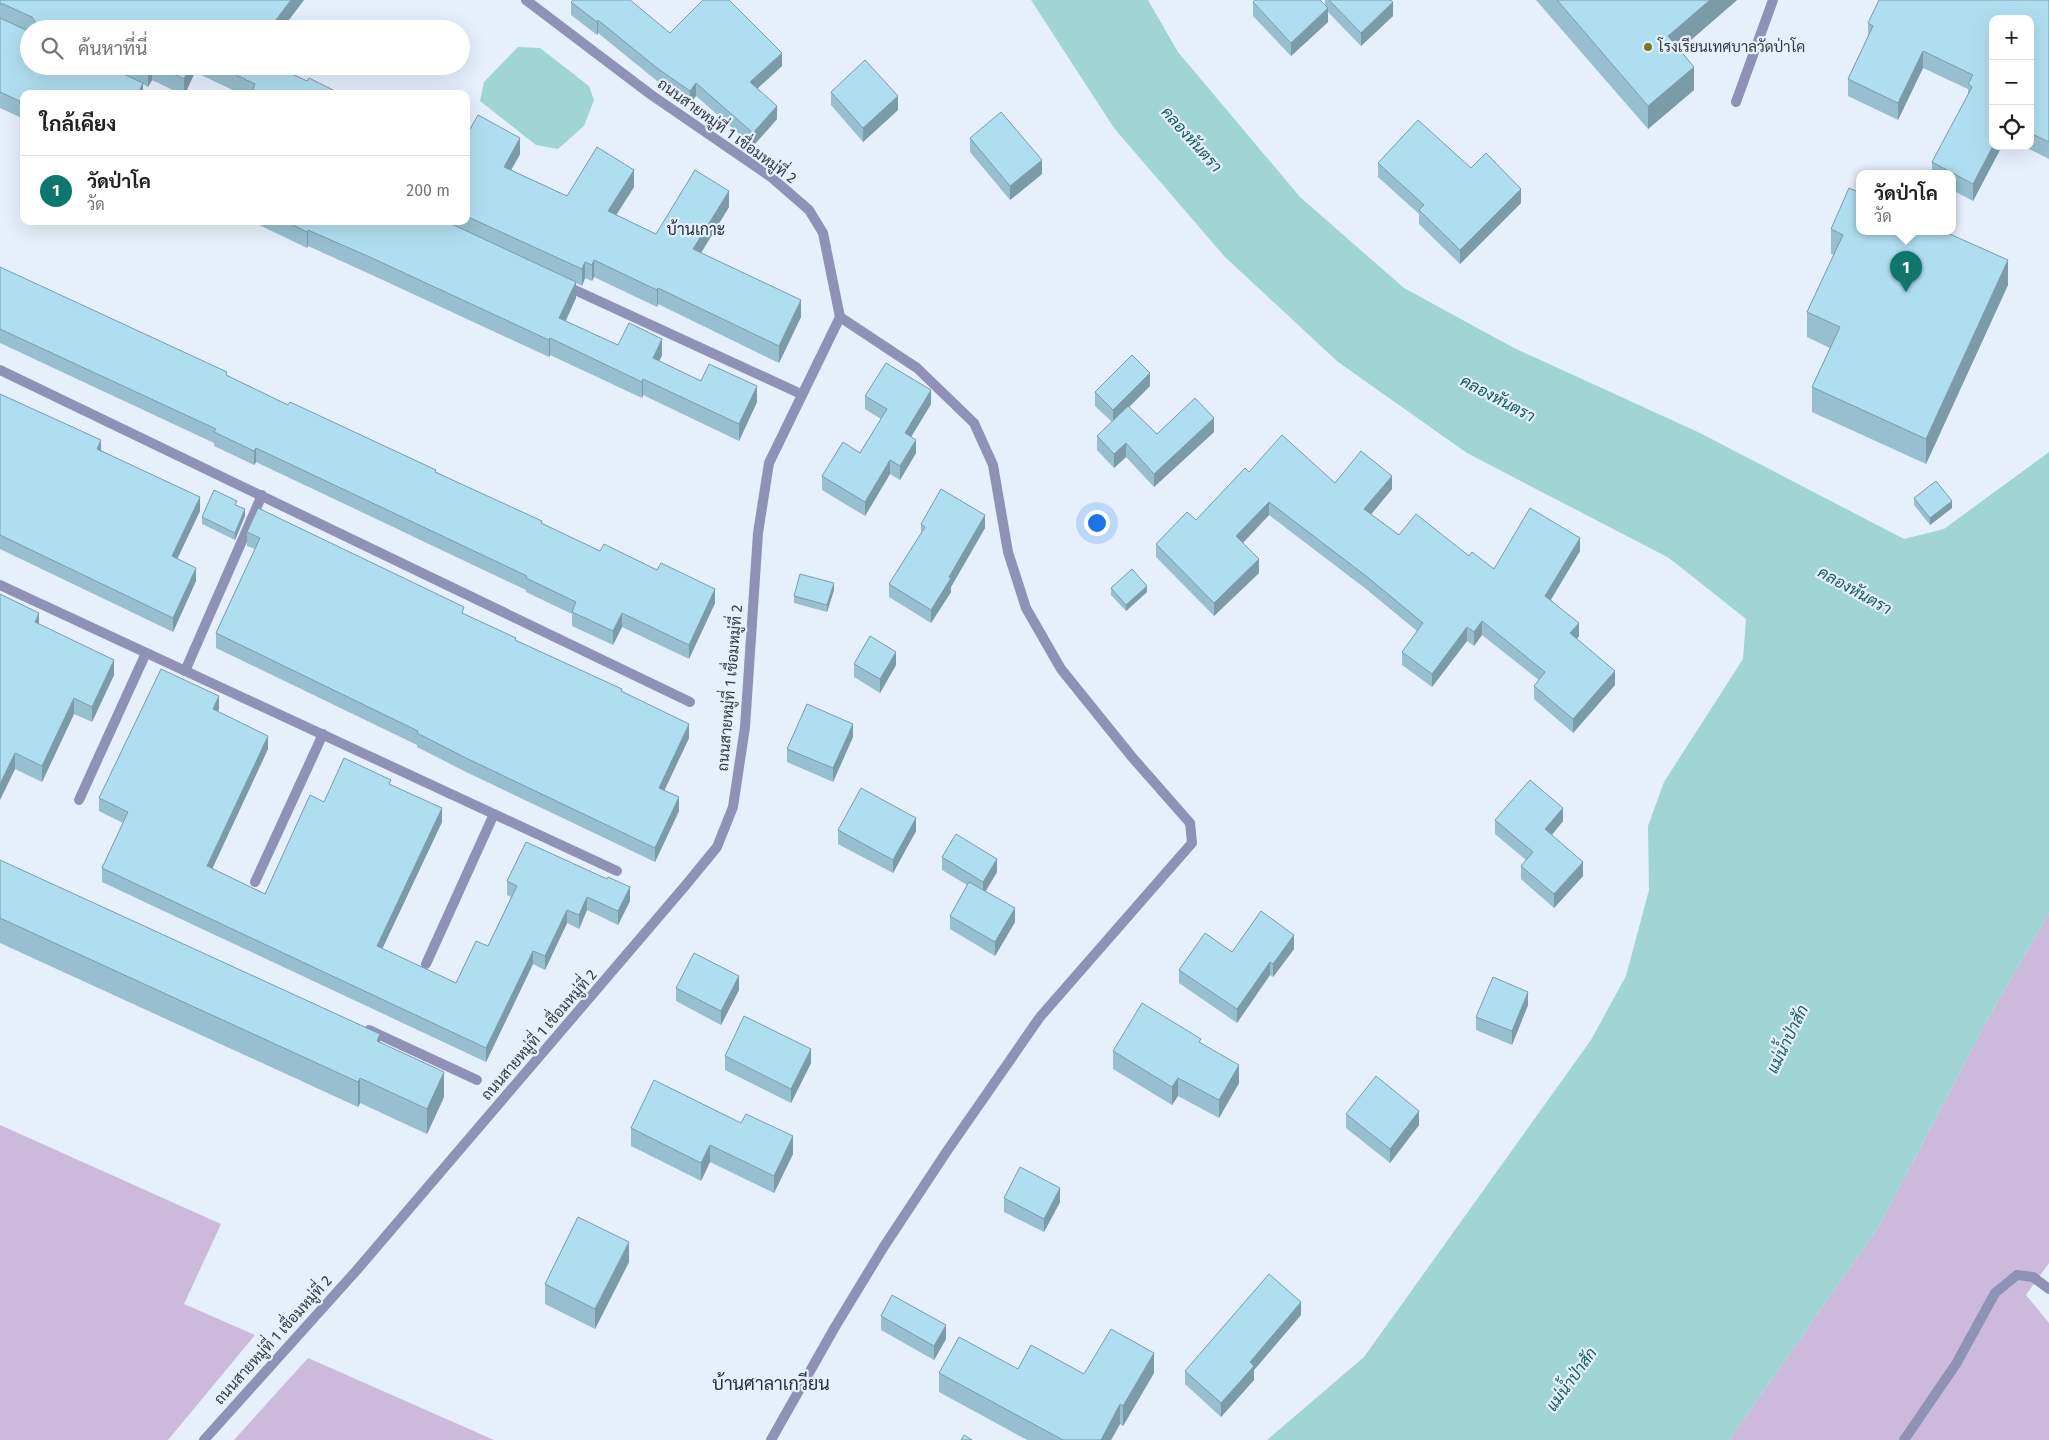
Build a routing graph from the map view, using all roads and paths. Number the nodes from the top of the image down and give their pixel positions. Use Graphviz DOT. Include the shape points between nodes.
graph roads {
  1 [pos="526,0"];
  2 [pos="1773,0"];
  3 [pos="1736,102"];
  4 [pos="551,279"];
  5 [pos="840,317"];
  6 [pos="0,370"];
  7 [pos="801,394"];
  8 [pos="262,495"];
  9 [pos="0,585"];
  10 [pos="146,653"];
  11 [pos="185,671"];
  12 [pos="690,702"];
  13 [pos="323,734"];
  14 [pos="79,800"];
  15 [pos="494,814"];
  16 [pos="617,871"];
  17 [pos="255,882"];
  18 [pos="426,964"];
  19 [pos="360,1026"];
  20 [pos="477,1080"];
  21 [pos="2049,1288"];
  22 [pos="204,1440"];
  23 [pos="772,1440"];
  24 [pos="1904,1440"];
  1 -- 5 [label="street, ถนนสายหมู่ที่ 1 เชื่อมหมู่ที่ 2" via="650,94 771,177 809,210 823,232"];
  2 -- 3 [label="street"];
  4 -- 7 [label="street"];
  5 -- 7 [label="street, ถนนสายหมู่ที่ 1 เชื่อมหมู่ที่ 2"];
  5 -- 23 [label="street" via="918,368 974,423 993,466 1008,552 1026,608 1061,669 1190,823 1192,843 1040,1016 883,1248"];
  6 -- 8 [label="street"];
  7 -- 22 [label="street, ถนนสายหมู่ที่ 1 เชื่อมหมู่ที่ 2" via="769,463 758,533 745,727 732,807 716,846 631,951 420,1197"];
  8 -- 11 [label="street"];
  8 -- 12 [label="street"];
  9 -- 10 [label="street"];
  10 -- 11 [label="street"];
  10 -- 14 [label="street"];
  11 -- 13 [label="street"];
  13 -- 15 [label="street"];
  13 -- 17 [label="street"];
  15 -- 16 [label="street"];
  15 -- 18 [label="street"];
  19 -- 20 [label="street"];
  21 -- 24 [label="street" via="2034,1277 2017,1275 1995,1293 1956,1364"];
}
